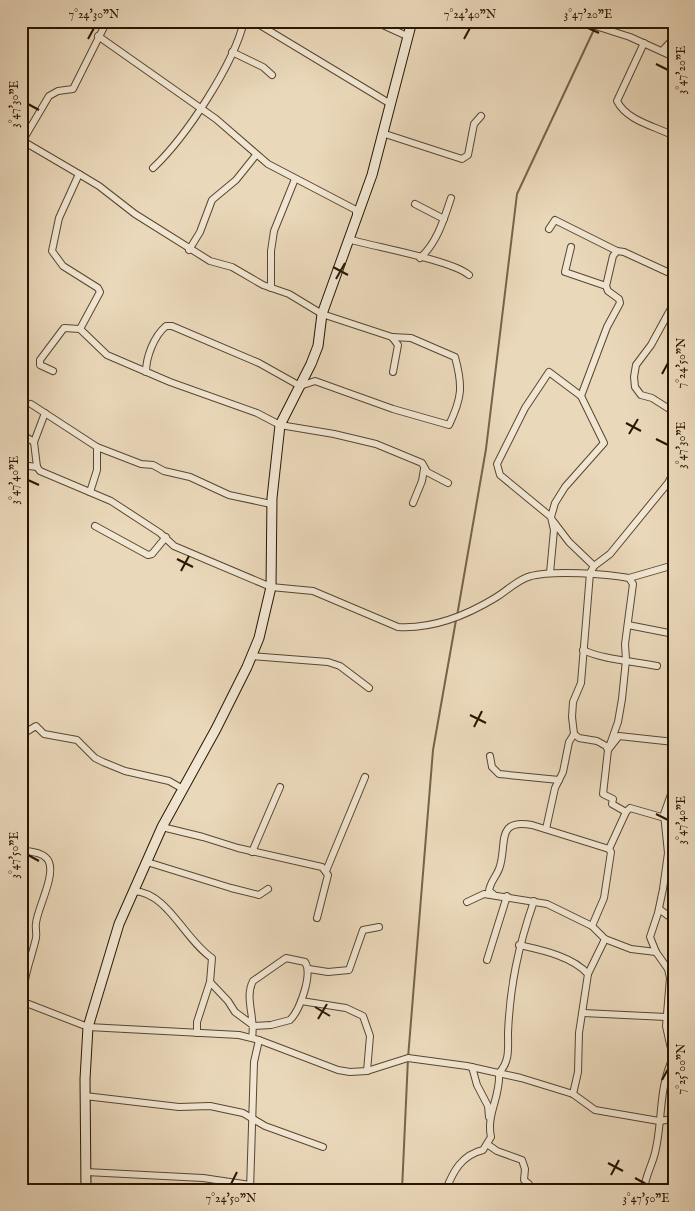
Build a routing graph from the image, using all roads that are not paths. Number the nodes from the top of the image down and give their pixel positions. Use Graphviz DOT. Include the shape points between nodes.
graph roads {
  1 [pos="107,21"];
  2 [pos="244,21"];
  3 [pos="253,21"];
  4 [pos="374,21"];
  5 [pos="412,21"];
  6 [pos="580,21"];
  7 [pos="98,36"];
  8 [pos="407,36"];
  9 [pos="674,38"];
  10 [pos="644,44"];
  11 [pos="662,51"];
  12 [pos="232,52"];
  13 [pos="674,57"];
  14 [pos="272,75"];
  15 [pos="390,103"];
  16 [pos="200,107"];
  17 [pos="481,116"];
  18 [pos="382,133"];
  19 [pos="674,136"];
  20 [pos="22,140"];
  21 [pos="256,156"];
  22 [pos="153,168"];
  23 [pos="80,174"];
  24 [pos="294,179"];
  25 [pos="451,198"];
  26 [pos="415,204"];
  27 [pos="356,218"];
  28 [pos="444,219"];
  29 [pos="549,229"];
  30 [pos="348,239"];
  31 [pos="571,247"];
  32 [pos="189,250"];
  33 [pos="617,251"];
  34 [pos="420,258"];
  35 [pos="469,275"];
  36 [pos="674,275"];
  37 [pos="606,286"];
  38 [pos="272,288"];
  39 [pos="674,303"];
  40 [pos="322,314"];
  41 [pos="80,329"];
  42 [pos="392,337"];
  43 [pos="53,371"];
  44 [pos="146,372"];
  45 [pos="393,372"];
  46 [pos="300,386"];
  47 [pos="581,396"];
  48 [pos="31,404"];
  49 [pos="674,412"];
  50 [pos="45,413"];
  51 [pos="280,425"];
  52 [pos="21,434"];
  53 [pos="34,442"];
  54 [pos="97,447"];
  55 [pos="21,465"];
  56 [pos="37,467"];
  57 [pos="424,469"];
  58 [pos="674,472"];
  59 [pos="448,483"];
  60 [pos="90,492"];
  61 [pos="413,503"];
  62 [pos="272,504"];
  63 [pos="552,519"];
  64 [pos="95,526"];
  65 [pos="166,537"];
  66 [pos="674,565"];
  67 [pos="594,566"];
  68 [pos="550,573"];
  69 [pos="590,573"];
  70 [pos="629,578"];
  71 [pos="271,587"];
  72 [pos="628,625"];
  73 [pos="674,634"];
  74 [pos="583,650"];
  75 [pos="252,656"];
  76 [pos="626,660"];
  77 [pos="657,666"];
  78 [pos="369,688"];
  79 [pos="574,734"];
  80 [pos="21,735"];
  81 [pos="674,742"];
  82 [pos="608,750"];
  83 [pos="490,756"];
  84 [pos="365,777"];
  85 [pos="560,780"];
  86 [pos="674,786"];
  87 [pos="280,787"];
  88 [pos="183,789"];
  89 [pos="626,812"];
  90 [pos="665,818"];
  91 [pos="162,827"];
  92 [pos="546,829"];
  93 [pos="609,849"];
  94 [pos="21,850"];
  95 [pos="252,852"];
  96 [pos="671,854"];
  97 [pos="147,862"];
  98 [pos="326,871"];
  99 [pos="268,889"];
  100 [pos="134,891"];
  101 [pos="494,895"];
  102 [pos="507,896"];
  103 [pos="534,901"];
  104 [pos="467,902"];
  105 [pos="659,909"];
  106 [pos="317,918"];
  107 [pos="674,920"];
  108 [pos="592,926"];
  109 [pos="380,927"];
  110 [pos="605,939"];
  111 [pos="519,945"];
  112 [pos="656,952"];
  113 [pos="487,960"];
  114 [pos="671,967"];
  115 [pos="309,969"];
  116 [pos="588,974"];
  117 [pos="210,982"];
  118 [pos="301,1001"];
  119 [pos="23,1002"];
  120 [pos="582,1013"];
  121 [pos="666,1017"];
  122 [pos="254,1026"];
  123 [pos="88,1027"];
  124 [pos="197,1033"];
  125 [pos="255,1038"];
  126 [pos="472,1067"];
  127 [pos="367,1071"];
  128 [pos="499,1073"];
  129 [pos="573,1094"];
  130 [pos="85,1096"];
  131 [pos="490,1118"];
  132 [pos="250,1119"];
  133 [pos="674,1119"];
  134 [pos="658,1121"];
  135 [pos="487,1144"];
  136 [pos="323,1147"];
  137 [pos="86,1172"];
  138 [pos="250,1187"];
  139 [pos="86,1190"];
  140 [pos="446,1190"];
  141 [pos="529,1190"];
  142 [pos="644,1190"];
  1 -- 7 [label="street"];
  2 -- 12 [label="street"];
  3 -- 15 [label="street"];
  4 -- 8 [label="street"];
  5 -- 8 [label="street"];
  6 -- 10 [label="street"];
  7 -- 16 [label="street"];
  7 -- 20 [label="street" via="73,89 49,96"];
  8 -- 15 [label="street"];
  9 -- 11 [label="street"];
  10 -- 11 [label="street"];
  10 -- 19 [label="street" via="617,101 621,110 634,118"];
  11 -- 13 [label="street"];
  12 -- 14 [label="street"];
  12 -- 16 [label="street"];
  15 -- 18 [label="street"];
  16 -- 21 [label="street"];
  16 -- 22 [label="street" via="178,141"];
  17 -- 18 [label="street" via="474,124 468,156 462,159"];
  18 -- 27 [label="street" via="372,175"];
  20 -- 23 [label="street"];
  21 -- 24 [label="street"];
  21 -- 32 [label="street" via="236,180 212,200"];
  23 -- 32 [label="street"];
  23 -- 41 [label="street" via="59,218 52,251 63,266 100,292"];
  24 -- 27 [label="street" via="348,204 356,210"];
  24 -- 38 [label="street" via="274,231"];
  25 -- 28 [label="street"];
  26 -- 28 [label="street"];
  27 -- 30 [label="street"];
  28 -- 34 [label="street" via="428,250"];
  29 -- 33 [label="street" via="555,220"];
  30 -- 34 [label="street"];
  30 -- 40 [label="street"];
  31 -- 37 [label="street" via="565,272"];
  32 -- 38 [label="street"];
  33 -- 36 [label="street"];
  33 -- 37 [label="street"];
  34 -- 35 [label="street"];
  37 -- 47 [label="street" via="620,303 607,327"];
  38 -- 40 [label="street"];
  39 -- 49 [label="street" via="636,365 634,377 635,387 641,395"];
  40 -- 42 [label="street"];
  40 -- 46 [label="street" via="318,346"];
  41 -- 43 [label="street" via="64,328 40,360 40,365"];
  41 -- 44 [label="street" via="106,355"];
  42 -- 45 [label="street" via="398,345"];
  42 -- 46 [label="street" via="411,338 455,357 461,379 460,401 449,425 315,381"];
  44 -- 46 [label="street" via="146,362 161,330 172,326 259,363"];
  44 -- 51 [label="street" via="257,413"];
  46 -- 51 [label="street"];
  47 -- 63 [label="street" via="604,443 554,503"];
  47 -- 63 [label="street" via="547,373 525,408 498,464 500,475"];
  48 -- 50 [label="street"];
  50 -- 53 [label="street"];
  50 -- 54 [label="street"];
  51 -- 57 [label="street" via="376,444 422,463"];
  51 -- 62 [label="street"];
  52 -- 53 [label="street"];
  53 -- 56 [label="street"];
  54 -- 60 [label="street" via="97,470"];
  54 -- 62 [label="street" via="141,464 153,464 164,471 190,477 229,495"];
  55 -- 56 [label="street"];
  56 -- 60 [label="street"];
  57 -- 59 [label="street"];
  57 -- 61 [label="street"];
  58 -- 67 [label="street" via="610,554"];
  60 -- 65 [label="street" via="135,515"];
  62 -- 71 [label="street"];
  63 -- 67 [label="street" via="569,542"];
  63 -- 68 [label="street"];
  64 -- 65 [label="street" via="148,555"];
  65 -- 71 [label="street" via="174,546"];
  66 -- 70 [label="street"];
  67 -- 69 [label="street"];
  68 -- 69 [label="street"];
  68 -- 71 [label="street" via="529,576 477,608 413,628 382,622 313,591"];
  69 -- 70 [label="street"];
  69 -- 74 [label="street"];
  70 -- 72 [label="street" via="633,584"];
  71 -- 75 [label="street"];
  72 -- 73 [label="street"];
  72 -- 76 [label="street" via="624,644"];
  74 -- 76 [label="street"];
  74 -- 79 [label="street" via="581,683 573,702"];
  75 -- 78 [label="street" via="328,662 340,666"];
  75 -- 88 [label="street"];
  76 -- 77 [label="street"];
  76 -- 82 [label="street" via="618,722"];
  79 -- 82 [label="street" via="583,740 597,740"];
  79 -- 85 [label="street"];
  80 -- 88 [label="street" via="36,726 44,734 77,740 103,762 125,771 169,781"];
  81 -- 82 [label="street" via="619,736"];
  82 -- 89 [label="street" via="603,794"];
  83 -- 85 [label="street" via="492,767 499,774"];
  84 -- 98 [label="street"];
  85 -- 92 [label="street" via="555,788"];
  86 -- 90 [label="street" via="666,803"];
  87 -- 95 [label="street"];
  88 -- 91 [label="street"];
  89 -- 90 [label="street" via="630,808"];
  89 -- 93 [label="street"];
  90 -- 96 [label="street"];
  91 -- 95 [label="street"];
  91 -- 97 [label="street"];
  92 -- 93 [label="street"];
  92 -- 101 [label="street" via="521,823 508,828 499,868 489,886"];
  93 -- 108 [label="street" via="604,898"];
  94 -- 119 [label="street" via="37,853 50,864 22,988"];
  95 -- 98 [label="street" via="307,862"];
  96 -- 105 [label="street"];
  97 -- 99 [label="street" via="259,895"];
  97 -- 100 [label="street"];
  98 -- 106 [label="street" via="327,887"];
  100 -- 117 [label="street" via="146,892 157,899 189,938 212,958"];
  100 -- 123 [label="street" via="119,924"];
  101 -- 102 [label="street"];
  101 -- 104 [label="street" via="484,894"];
  102 -- 103 [label="street"];
  102 -- 113 [label="street"];
  103 -- 108 [label="street"];
  103 -- 111 [label="street"];
  105 -- 107 [label="street"];
  105 -- 112 [label="street" via="650,937"];
  108 -- 110 [label="street"];
  109 -- 115 [label="street" via="363,930 349,970 328,972"];
  110 -- 112 [label="street" via="631,949"];
  110 -- 116 [label="street"];
  111 -- 116 [label="street" via="546,951"];
  111 -- 128 [label="street" via="510,997 507,1062"];
  112 -- 114 [label="street"];
  114 -- 121 [label="street"];
  115 -- 118 [label="street"];
  115 -- 122 [label="street" via="305,962 286,958 253,981 250,997"];
  116 -- 120 [label="street"];
  117 -- 122 [label="street" via="235,1012"];
  117 -- 124 [label="street" via="197,1022"];
  118 -- 122 [label="street" via="294,1017 286,1022"];
  118 -- 127 [label="street" via="346,1008 363,1016 370,1036"];
  119 -- 123 [label="street"];
  120 -- 121 [label="street"];
  120 -- 129 [label="street" via="578,1072"];
  121 -- 134 [label="street" via="673,1058 661,1094"];
  122 -- 125 [label="street"];
  123 -- 124 [label="street"];
  123 -- 130 [label="street"];
  124 -- 125 [label="street"];
  125 -- 127 [label="street" via="338,1070"];
  125 -- 132 [label="street"];
  126 -- 127 [label="street" via="408,1058"];
  126 -- 128 [label="street"];
  126 -- 131 [label="street"];
  128 -- 129 [label="street"];
  128 -- 131 [label="street" via="500,1087"];
  129 -- 134 [label="street" via="595,1110"];
  130 -- 132 [label="street" via="210,1106 244,1113"];
  130 -- 137 [label="street"];
  131 -- 135 [label="street" via="491,1137"];
  132 -- 136 [label="street"];
  132 -- 138 [label="street"];
  133 -- 134 [label="street"];
  134 -- 142 [label="street" via="655,1152"];
  135 -- 140 [label="street" via="463,1159"];
  135 -- 141 [label="street" via="496,1151 522,1160 524,1180 529,1184"];
  137 -- 138 [label="street" via="203,1178"];
  137 -- 139 [label="street"];
}
